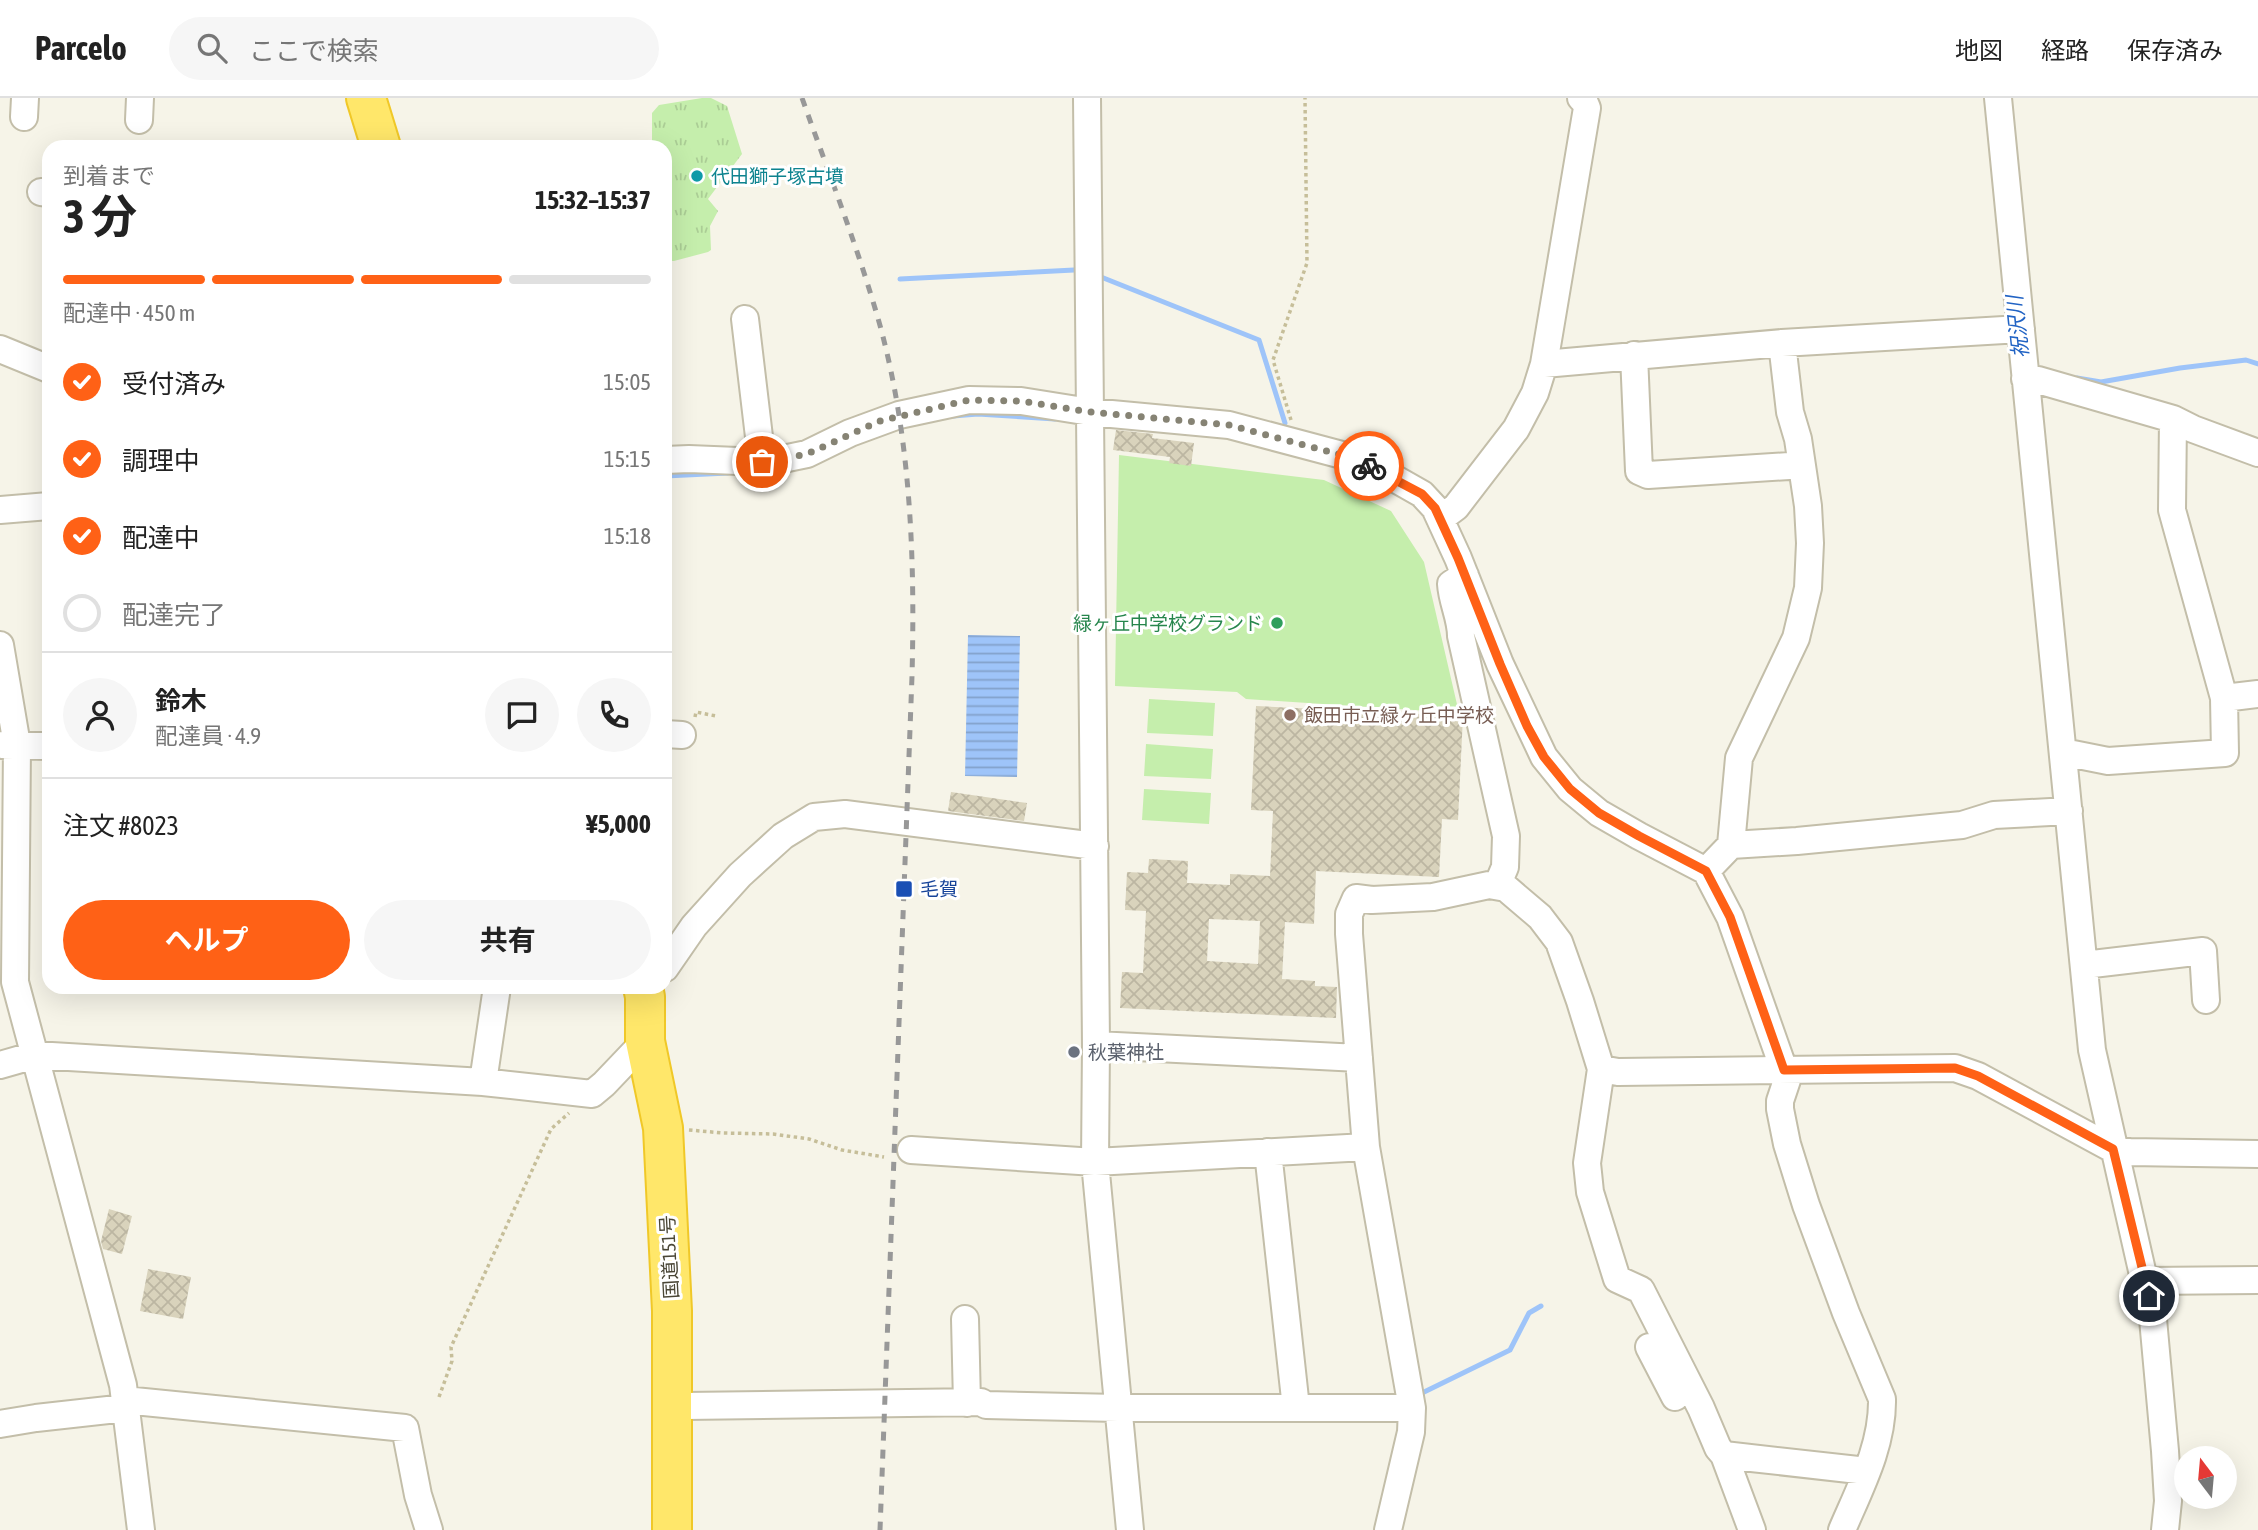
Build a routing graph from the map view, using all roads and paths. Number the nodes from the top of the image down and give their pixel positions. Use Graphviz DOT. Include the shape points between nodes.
graph roads {
  1 [pos="366,98"];
  2 [pos="1087,98"];
  3 [pos="1305,98"];
  4 [pos="1581,98"];
  5 [pos="1998,98"];
  6 [pos="379,140"];
  7 [pos="745,319"];
  8 [pos="2021,329"];
  9 [pos="1782,343"];
  10 [pos="0,349"];
  11 [pos="1634,355"];
  12 [pos="1544,364"];
  13 [pos="42,366"];
  14 [pos="2025,379"];
  15 [pos="1090,412"];
  16 [pos="2173,419"];
  17 [pos="1297,443"];
  18 [pos="2258,453"];
  19 [pos="672,460"];
  20 [pos="762,462"];
  21 [pos="1800,463"];
  22 [pos="42,507"];
  23 [pos="0,510"];
  24 [pos="1440,519"];
  25 [pos="1460,579"];
  26 [pos="0,645"];
  27 [pos="2258,694"];
  28 [pos="2224,698"];
  29 [pos="8,745"];
  30 [pos="42,746"];
  31 [pos="2063,752"];
  32 [pos="2069,811"];
  33 [pos="1731,845"];
  34 [pos="1095,846"];
  35 [pos="1706,871"];
  36 [pos="1497,886"];
  37 [pos="8,896"];
  38 [pos="672,956"];
  39 [pos="2084,965"];
  40 [pos="496,994"];
  41 [pos="650,994"];
  42 [pos="2207,1000"];
  43 [pos="645,1041"];
  44 [pos="1096,1045"];
  45 [pos="35,1055"];
  46 [pos="1359,1058"];
  47 [pos="0,1065"];
  48 [pos="1601,1069"];
  49 [pos="483,1082"];
  50 [pos="1784,1084"];
  51 [pos="592,1094"];
  52 [pos="663,1128"];
  53 [pos="1366,1147"];
  54 [pos="2113,1149"];
  55 [pos="911,1150"];
  56 [pos="1268,1152"];
  57 [pos="2258,1154"];
  58 [pos="884,1157"];
  59 [pos="1095,1162"];
  60 [pos="1617,1279"];
  61 [pos="2258,1280"];
  62 [pos="2146,1281"];
  63 [pos="965,1319"];
  64 [pos="439,1396"];
  65 [pos="1675,1397"];
  66 [pos="961,1403"];
  67 [pos="125,1404"];
  68 [pos="685,1406"];
  69 [pos="1118,1408"];
  70 [pos="1296,1408"];
  71 [pos="1412,1408"];
  72 [pos="0,1424"];
  73 [pos="1724,1455"];
  74 [pos="1867,1471"];
  75 [pos="141,1530"];
  76 [pos="429,1530"];
  77 [pos="672,1530"];
  78 [pos="1130,1530"];
  79 [pos="1388,1530"];
  80 [pos="1752,1530"];
  81 [pos="1842,1530"];
  82 [pos="2165,1530"];
  1 -- 6 [label="highway"];
  2 -- 15 [label="street"];
  3 -- 17 [label="path" via="1307,263 1273,360"];
  4 -- 12 [label="street" via="1587,108"];
  5 -- 8 [label="street"];
  7 -- 20 [label="street"];
  8 -- 9 [label="street"];
  8 -- 14 [label="street"];
  9 -- 11 [label="street"];
  9 -- 21 [label="street"];
  10 -- 13 [label="street"];
  11 -- 12 [label="street"];
  11 -- 21 [label="street" via="1639,471 1648,475"];
  12 -- 24 [label="street" via="1516,429 1456,507"];
  14 -- 16 [label="street"];
  14 -- 31 [label="street"];
  15 -- 17 [label="street" via="1229,425"];
  15 -- 20 [label="street" via="1021,401 969,400 880,421 807,454"];
  15 -- 34 [label="street"];
  16 -- 18 [label="street"];
  16 -- 28 [label="street" via="2172,510"];
  17 -- 24 [label="street" via="1385,472 1422,494"];
  19 -- 20 [label="street"];
  21 -- 33 [label="street" via="1808,506 1808,588 1791,650 1740,758"];
  22 -- 23 [label="street"];
  24 -- 25 [label="street"];
  25 -- 35 [label="street" via="1527,726 1552,768 1599,813"];
  25 -- 36 [label="street" via="1452,599 1506,836 1504,867"];
  26 -- 29 [label="street"];
  27 -- 28 [label="street"];
  28 -- 31 [label="street" via="2225,754 2108,761"];
  29 -- 30 [label="street"];
  29 -- 37 [label="street"];
  31 -- 32 [label="street"];
  32 -- 33 [label="street" via="1994,815 1948,827"];
  32 -- 39 [label="street"];
  33 -- 35 [label="street"];
  34 -- 38 [label="street" via="845,814 814,817 783,836 740,875"];
  34 -- 44 [label="street"];
  35 -- 50 [label="street" via="1730,917"];
  36 -- 46 [label="street" via="1433,897 1356,898 1349,914 1349,934"];
  36 -- 48 [label="street" via="1527,905 1559,942"];
  37 -- 45 [label="street" via="15,982"];
  39 -- 42 [label="street" via="2203,951"];
  39 -- 54 [label="street" via="2092,1050"];
  40 -- 49 [label="street"];
  41 -- 43 [label="highway, 国道151号"];
  43 -- 51 [label="street"];
  43 -- 52 [label="highway, 国道151号"];
  44 -- 46 [label="street"];
  44 -- 59 [label="street"];
  45 -- 47 [label="street"];
  45 -- 49 [label="street"];
  45 -- 67 [label="street"];
  46 -- 53 [label="street"];
  48 -- 50 [label="street"];
  48 -- 60 [label="street" via="1587,1163 1590,1192"];
  49 -- 51 [label="street"];
  50 -- 54 [label="street" via="1955,1068"];
  50 -- 74 [label="street" via="1787,1144 1846,1313 1882,1399 1878,1441"];
  51 -- 64 [label="path" via="551,1129 450,1347 452,1361"];
  52 -- 58 [label="path" via="773,1134"];
  52 -- 77 [label="highway, 国道151号" via="672,1311"];
  53 -- 56 [label="street"];
  53 -- 71 [label="street"];
  54 -- 57 [label="street"];
  54 -- 62 [label="street"];
  55 -- 59 [label="street"];
  56 -- 59 [label="street"];
  56 -- 70 [label="street"];
  59 -- 69 [label="street"];
  60 -- 65 [label="street"];
  60 -- 73 [label="street" via="1641,1290"];
  61 -- 62 [label="street"];
  62 -- 82 [label="street" via="2165,1451"];
  63 -- 66 [label="street"];
  66 -- 68 [label="street"];
  66 -- 69 [label="street"];
  67 -- 72 [label="street"];
  67 -- 75 [label="street"];
  67 -- 76 [label="street" via="405,1427"];
  69 -- 70 [label="street"];
  69 -- 78 [label="street"];
  70 -- 71 [label="street"];
  71 -- 79 [label="street" via="1411,1432"];
  73 -- 74 [label="street"];
  73 -- 80 [label="street"];
  74 -- 81 [label="street"];
}
